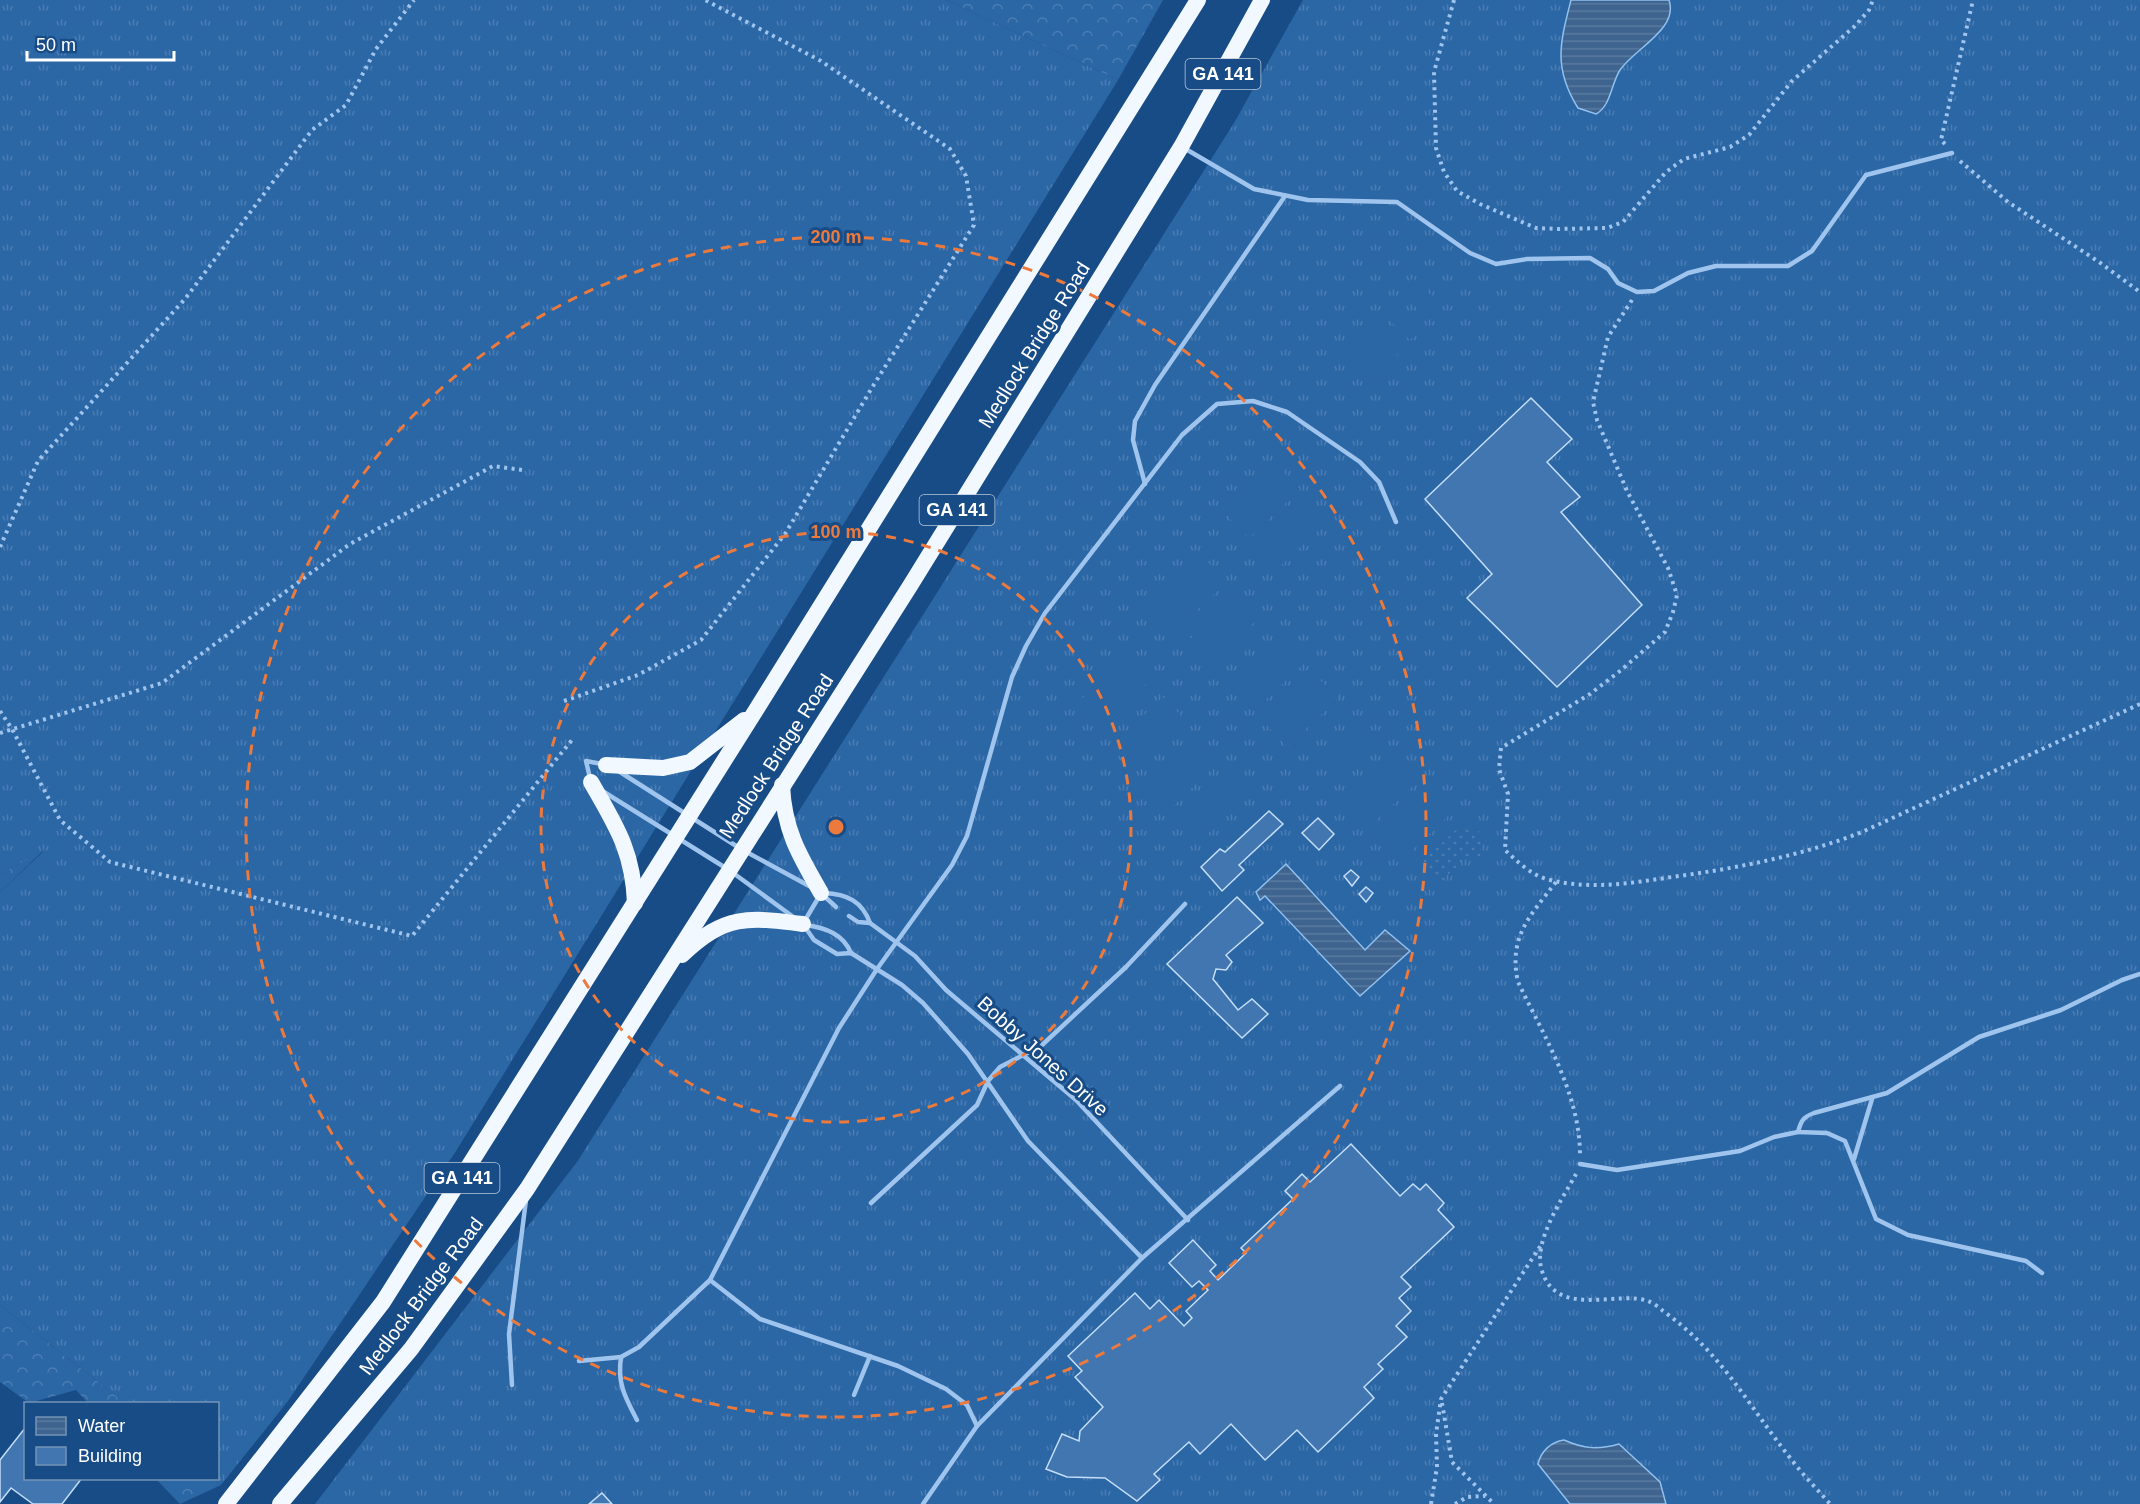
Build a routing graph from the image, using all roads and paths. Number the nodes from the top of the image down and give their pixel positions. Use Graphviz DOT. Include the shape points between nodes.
graph roads {
  1 [pos="414,0"];
  2 [pos="705,0"];
  3 [pos="1198,0"];
  4 [pos="1262,0"];
  5 [pos="1454,0"];
  6 [pos="1873,0"];
  7 [pos="1973,0"];
  8 [pos="1181,147"];
  9 [pos="1952,153"];
  10 [pos="1285,196"];
  11 [pos="1637,292"];
  12 [pos="2140,292"];
  13 [pos="522,470"];
  14 [pos="1145,484"];
  15 [pos="1396,522"];
  16 [pos="0,547"];
  17 [pos="564,701"];
  18 [pos="2140,704"];
  19 [pos="756,710"];
  20 [pos="0,711"];
  21 [pos="12,729"];
  22 [pos="0,733"];
  23 [pos="572,740"];
  24 [pos="606,765"];
  25 [pos="591,782"];
  26 [pos="782,785"];
  27 [pos="691,815"];
  28 [pos="677,837"];
  29 [pos="741,849"];
  30 [pos="729,870"];
  31 [pos="1556,881"];
  32 [pos="821,893"];
  33 [pos="635,903"];
  34 [pos="1185,904"];
  35 [pos="836,907"];
  36 [pos="849,916"];
  37 [pos="870,922"];
  38 [pos="803,924"];
  39 [pos="897,940"];
  40 [pos="851,953"];
  41 [pos="877,969"];
  42 [pos="666,970"];
  43 [pos="2140,974"];
  44 [pos="1021,1056"];
  45 [pos="988,1081"];
  46 [pos="1340,1086"];
  47 [pos="1872,1099"];
  48 [pos="1798,1132"];
  49 [pos="1854,1159"];
  50 [pos="1580,1164"];
  51 [pos="527,1190"];
  52 [pos="871,1203"];
  53 [pos="1188,1220"];
  54 [pos="1542,1244"];
  55 [pos="1142,1258"];
  56 [pos="2042,1273"];
  57 [pos="710,1280"];
  58 [pos="870,1356"];
  59 [pos="621,1358"];
  60 [pos="579,1361"];
  61 [pos="512,1385"];
  62 [pos="854,1395"];
  63 [pos="1441,1399"];
  64 [pos="637,1420"];
  65 [pos="977,1426"];
  66 [pos="1486,1496"];
  67 [pos="226,1504"];
  68 [pos="280,1504"];
  69 [pos="923,1504"];
  70 [pos="1431,1504"];
  71 [pos="1455,1504"];
  72 [pos="1494,1504"];
  73 [pos="1830,1504"];
  1 -- 16 [label="path" via="376,49 346,105 312,130 185,298 38,461"];
  2 -- 17 [label="path" via="821,61 950,149 966,176 974,225 785,534 701,640 638,675"];
  3 -- 19 [label="highway, Medlock Bridge Road / GA 141"];
  4 -- 8 [label="highway, Medlock Bridge Road / GA 141"];
  5 -- 6 [label="path" via="1434,72 1436,148 1444,172 1457,191 1480,204 1536,228 1558,230 1606,228 1623,222 1666,172 1684,159 1730,147 1749,135 1792,81 1855,26"];
  7 -- 9 [label="path" via="1941,140"];
  8 -- 10 [label="lane" via="1254,189"];
  8 -- 26 [label="highway, Medlock Bridge Road / GA 141"];
  9 -- 11 [label="lane" via="1866,175 1812,251 1788,266 1716,266 1688,273 1654,291"];
  9 -- 12 [label="path" via="2008,202"];
  10 -- 11 [label="lane" via="1397,202 1470,253 1496,264 1527,259 1590,258 1608,269 1618,283"];
  10 -- 14 [label="lane" via="1155,385 1135,421 1133,440"];
  11 -- 31 [label="path" via="1608,337 1593,402 1627,491 1668,568 1677,595 1665,632 1590,694 1501,748 1499,769 1508,794 1505,850 1527,869"];
  13 -- 21 [label="path" via="493,466 350,544 162,683"];
  14 -- 15 [label="lane" via="1182,435 1217,404 1253,401 1287,412 1360,462 1378,482"];
  14 -- 39 [label="lane" via="1045,613 1026,646 1012,677 967,836 952,864"];
  18 -- 31 [label="path" via="1815,850 1733,869 1623,885"];
  19 -- 24 [label="highway" via="690,762 663,768"];
  19 -- 27 [label="highway, Medlock Bridge Road / GA 141"];
  20 -- 21 [label="path"];
  21 -- 22 [label="path"];
  21 -- 23 [label="path" via="60,820 110,862 412,936"];
  24 -- 25 [label="lane" via="586,761"];
  24 -- 27 [label="lane, Bobby Jones Drive"];
  25 -- 28 [label="lane"];
  25 -- 33 [label="highway" via="629,855"];
  26 -- 29 [label="highway, Medlock Bridge Road / GA 141"];
  26 -- 32 [label="highway" via="783,807 795,850"];
  27 -- 28 [label="highway, Medlock Bridge Road / GA 141"];
  27 -- 29 [label="lane, Bobby Jones Drive"];
  28 -- 30 [label="lane"];
  28 -- 33 [label="highway, Medlock Bridge Road / GA 141"];
  29 -- 30 [label="highway, Medlock Bridge Road / GA 141"];
  29 -- 32 [label="lane, Bobby Jones Drive"];
  30 -- 38 [label="lane"];
  30 -- 42 [label="highway, Medlock Bridge Road / GA 141"];
  31 -- 50 [label="path" via="1519,936 1513,960 1518,982 1575,1110"];
  32 -- 35 [label="lane, Bobby Jones Drive"];
  32 -- 37 [label="lane, Bobby Jones Drive" via="841,893 865,908"];
  32 -- 38 [label="lane"];
  33 -- 67 [label="highway, Medlock Bridge Road / GA 141" via="383,1302"];
  34 -- 44 [label="lane" via="1126,967 1041,1046"];
  36 -- 37 [label="lane, Bobby Jones Drive" via="858,922"];
  37 -- 39 [label="lane, Bobby Jones Drive"];
  38 -- 40 [label="lane" via="837,954"];
  38 -- 40 [label="lane" via="824,927 847,942"];
  38 -- 42 [label="highway" via="760,918 734,921 693,945"];
  39 -- 41 [label="lane"];
  39 -- 44 [label="lane, Bobby Jones Drive" via="946,990"];
  40 -- 41 [label="lane"];
  41 -- 45 [label="lane" via="931,1011"];
  41 -- 57 [label="lane" via="839,1028"];
  42 -- 51 [label="highway, Medlock Bridge Road / GA 141"];
  43 -- 47 [label="lane" via="2061,1010 1980,1037"];
  44 -- 45 [label="lane" via="1000,1067"];
  44 -- 53 [label="lane, Bobby Jones Drive" via="1076,1100"];
  45 -- 52 [label="lane" via="977,1105"];
  45 -- 55 [label="lane" via="1028,1141"];
  46 -- 53 [label="lane"];
  47 -- 48 [label="lane" via="1804,1117"];
  47 -- 49 [label="lane"];
  48 -- 49 [label="lane" via="1836,1135 1849,1146"];
  48 -- 50 [label="lane" via="1740,1151 1617,1170"];
  49 -- 56 [label="lane" via="1876,1220 1908,1235 2026,1261"];
  50 -- 54 [label="path"];
  51 -- 61 [label="lane" via="509,1334"];
  51 -- 68 [label="highway, Medlock Bridge Road / GA 141" via="411,1349"];
  53 -- 55 [label="lane"];
  54 -- 63 [label="path"];
  54 -- 73 [label="path" via="1541,1271 1554,1290 1579,1300 1648,1301 1687,1329 1736,1381 1791,1459"];
  55 -- 65 [label="lane"];
  57 -- 58 [label="lane" via="760,1319"];
  57 -- 59 [label="lane" via="639,1347"];
  58 -- 62 [label="lane"];
  58 -- 65 [label="lane" via="946,1389 968,1405"];
  59 -- 60 [label="lane"];
  59 -- 64 [label="lane" via="620,1389"];
  63 -- 66 [label="path" via="1452,1462"];
  63 -- 70 [label="path"];
  65 -- 69 [label="lane"];
  66 -- 71 [label="path" via="1467,1497"];
  66 -- 72 [label="path"];
}
